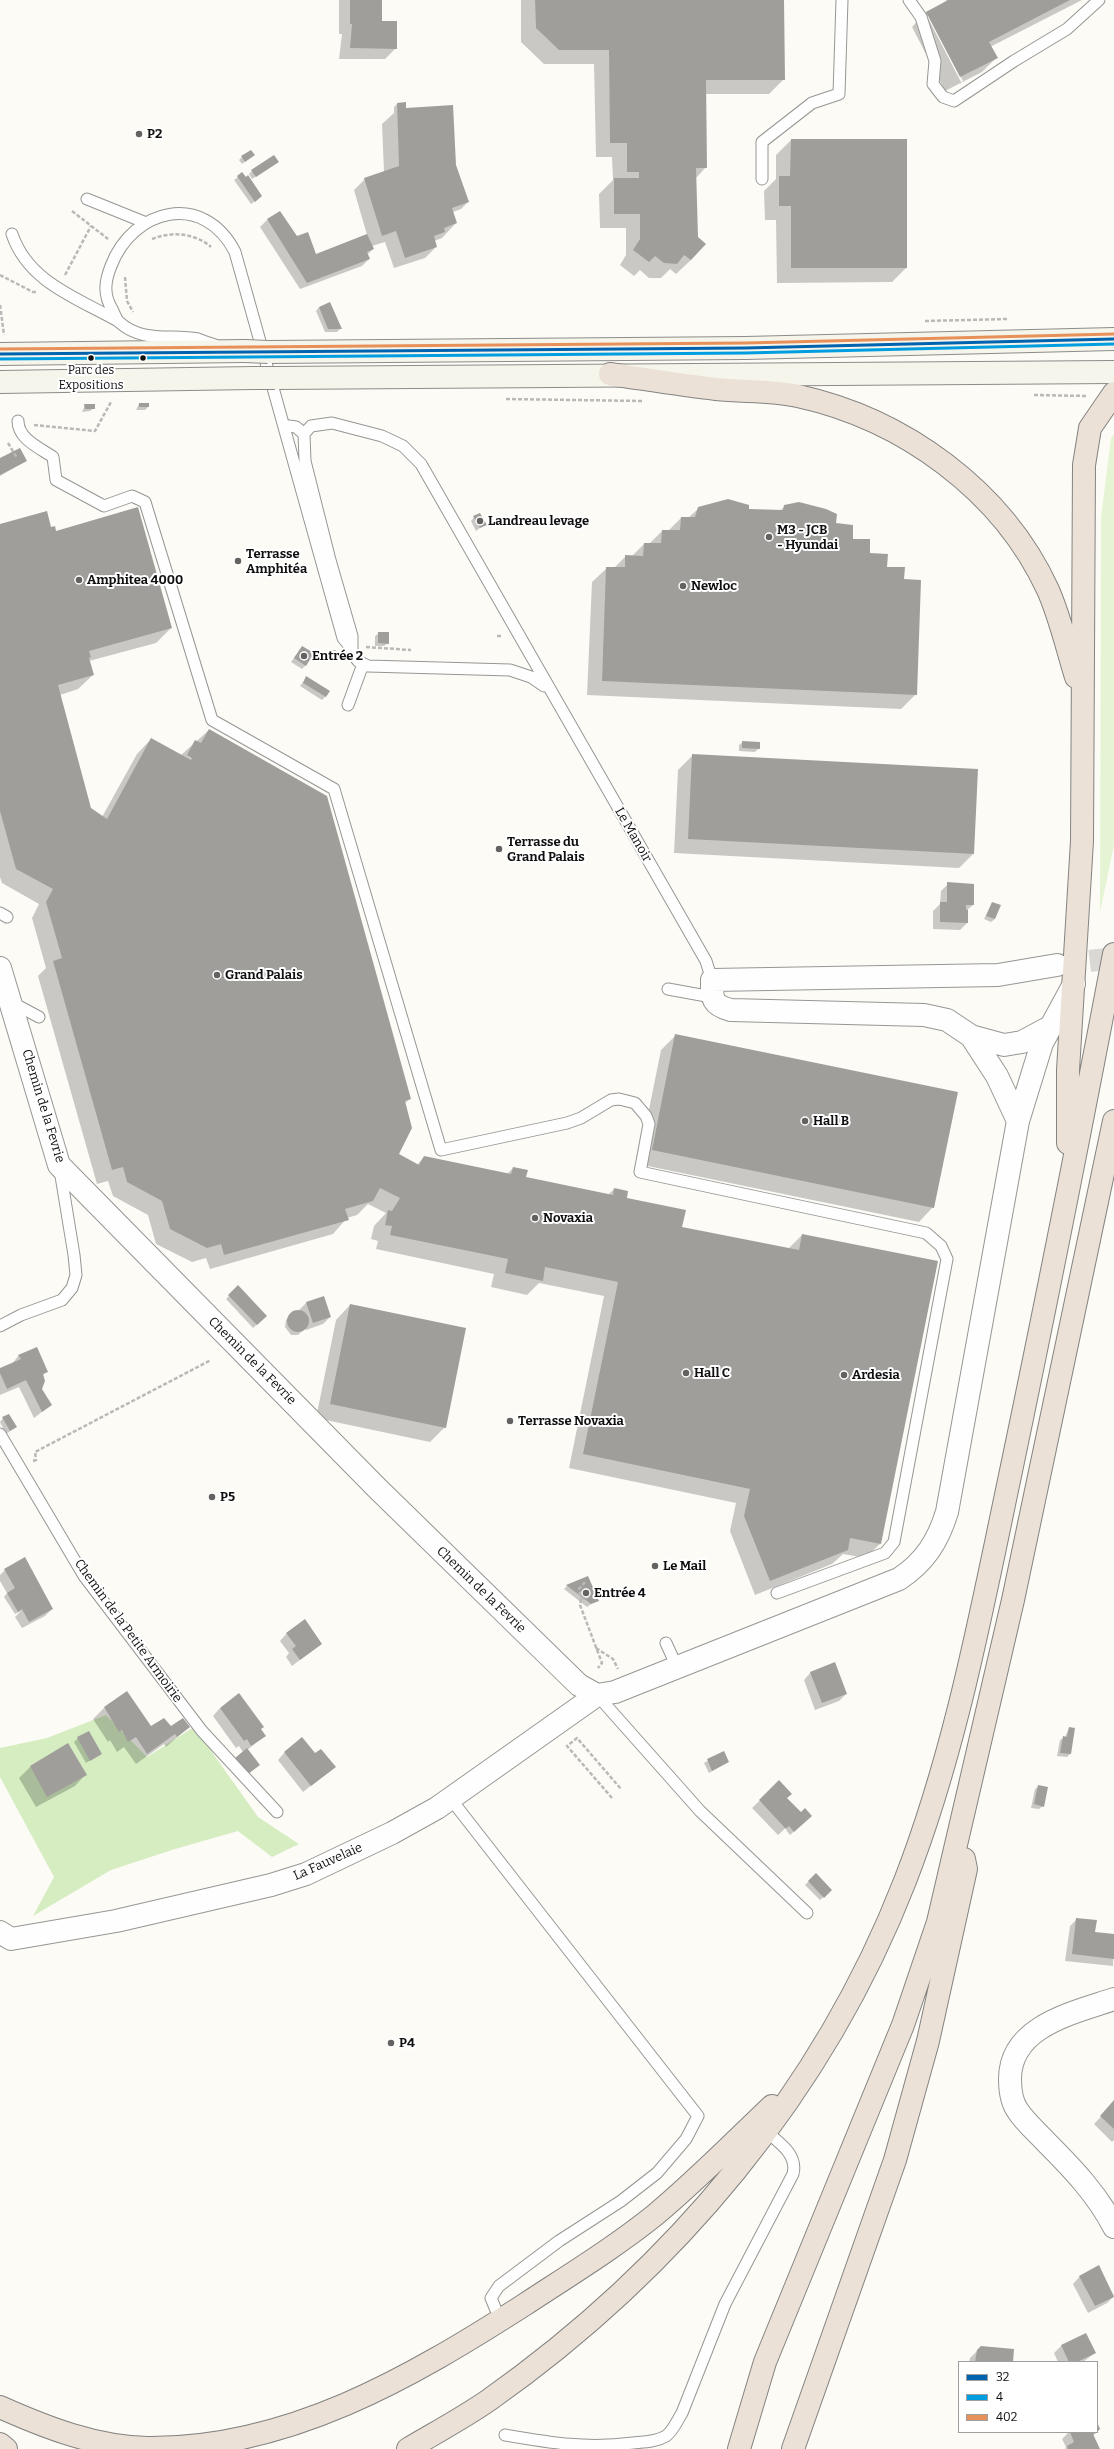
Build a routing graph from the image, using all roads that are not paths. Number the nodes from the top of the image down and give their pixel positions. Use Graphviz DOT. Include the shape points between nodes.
graph roads {
  1 [pos="842,0"];
  2 [pos="909,0"];
  3 [pos="1099,0"];
  4 [pos="762,179"];
  5 [pos="87,199"];
  6 [pos="144,222"];
  7 [pos="12,234"];
  8 [pos="119,322"];
  9 [pos="1114,340"];
  10 [pos="2,345"];
  11 [pos="240,351"];
  12 [pos="1114,372"];
  13 [pos="610,374"];
  14 [pos="0,382"];
  15 [pos="1114,393"];
  16 [pos="18,421"];
  17 [pos="289,426"];
  18 [pos="304,434"];
  19 [pos="350,648"];
  20 [pos="363,664"];
  21 [pos="550,692"];
  22 [pos="1083,701"];
  23 [pos="348,705"];
  24 [pos="1114,954"];
  25 [pos="1057,965"];
  26 [pos="0,968"];
  27 [pos="1074,984"];
  28 [pos="712,988"];
  29 [pos="668,989"];
  30 [pos="12,1002"];
  31 [pos="39,1017"];
  32 [pos="1050,1027"];
  33 [pos="971,1036"];
  34 [pos="1018,1121"];
  35 [pos="1114,1121"];
  36 [pos="59,1165"];
  37 [pos="1114,1185"];
  38 [pos="1068,1194"];
  39 [pos="1075,1299"];
  40 [pos="0,1326"];
  41 [pos="0,1434"];
  42 [pos="777,1593"];
  43 [pos="666,1643"];
  44 [pos="677,1667"];
  45 [pos="597,1695"];
  46 [pos="450,1798"];
  47 [pos="277,1812"];
  48 [pos="959,1836"];
  49 [pos="807,1913"];
  50 [pos="0,1932"];
  51 [pos="1114,1999"];
  52 [pos="805,2075"];
  53 [pos="766,2131"];
  54 [pos="1114,2227"];
  55 [pos="500,2320"];
  56 [pos="0,2407"];
  57 [pos="505,2436"];
  58 [pos="0,2444"];
  59 [pos="6,2449"];
  60 [pos="408,2449"];
  61 [pos="738,2449"];
  62 [pos="793,2449"];
  1 -- 4 [label="lane" via="839,94 812,103 762,142"];
  2 -- 3 [label="lane" via="921,17 935,61 933,84 942,97 954,101 1014,60 1067,29"];
  5 -- 6 [label="lane"];
  6 -- 8 [label="lane" via="130,233 119,247 107,276 106,296"];
  6 -- 19 [label="lane" via="172,213 195,216 225,236 235,252 341,632"];
  7 -- 8 [label="lane" via="20,254 35,272"];
  8 -- 11 [label="lane" via="151,338 197,339"];
  9 -- 11 [label="main road, bridge" via="745,348"];
  10 -- 11 [label="main road"];
  12 -- 13 [label="main road"];
  13 -- 14 [label="main road, bridge"];
  13 -- 22 [label="highway" via="717,389 789,394 834,405 872,420 941,461 971,485 999,514 1044,583 1059,620"];
  15 -- 22 [label="highway" via="1090,428 1084,465"];
  16 -- 42 [label="lane" via="23,436 53,457 56,480 104,506 132,496 145,502 212,720 334,789 441,1150 567,1123 587,1115 611,1100 628,1100 642,1108 649,1124 640,1172 926,1233 941,1246 947,1258 894,1542 885,1553"];
  17 -- 18 [label="lane" via="296,427"];
  18 -- 19 [label="lane" via="305,461 352,636"];
  18 -- 21 [label="lane, Le Manoir" via="311,426 332,423 382,436 404,446 420,464"];
  19 -- 20 [label="lane" via="354,657"];
  20 -- 21 [label="lane" via="510,670 531,677"];
  20 -- 23 [label="lane"];
  21 -- 28 [label="lane, Le Manoir" via="706,961"];
  22 -- 27 [label="highway" via="1082,841"];
  24 -- 38 [label="highway"];
  25 -- 28 [label="street" via="998,975"];
  26 -- 30 [label="street, Chemin de la Fevrie"];
  27 -- 32 [label="street"];
  27 -- 38 [label="highway" via="1068,1070"];
  28 -- 29 [label="lane"];
  28 -- 33 [label="street" via="718,1005 741,1011 911,1014 936,1017 958,1026"];
  30 -- 31 [label="lane"];
  30 -- 36 [label="street, Chemin de la Fevrie"];
  32 -- 33 [label="street" via="1030,1039 1013,1044 996,1044"];
  32 -- 34 [label="street" via="1033,1067"];
  33 -- 34 [label="street" via="1008,1095"];
  34 -- 44 [label="street" via="947,1512 942,1530 930,1552 913,1570 899,1579"];
  35 -- 39 [label="highway"];
  36 -- 40 [label="lane" via="74,1255 76,1275 72,1288 62,1300 21,1315"];
  36 -- 45 [label="street, Chemin de la Fevrie" via="377,1488 579,1685"];
  37 -- 39 [label="highway"];
  38 -- 52 [label="highway" via="978,1621 927,1817 906,1879 870,1959 849,2002"];
  39 -- 48 [label="highway" via="1013,1600"];
  41 -- 47 [label="lane, Chemin de la Petite Armoirie" via="84,1576 202,1730"];
  43 -- 44 [label="lane"];
  44 -- 45 [label="street" via="615,1692"];
  45 -- 46 [label="street, La Fauvelaie"];
  45 -- 49 [label="lane" via="700,1811"];
  46 -- 50 [label="street, La Fauvelaie" via="392,1833 306,1874 271,1885 30,1938 11,1939"];
  46 -- 55 [label="lane" via="698,2116 686,2138 657,2173 620,2201 558,2241 499,2286 491,2298"];
  48 -- 61 [label="highway" via="938,1922 903,2025 765,2362"];
  48 -- 62 [label="highway" via="966,1869 916,2090 893,2167"];
  51 -- 54 [label="street" via="1061,2017 1026,2038 1016,2051 1010,2066 1010,2088 1017,2110 1085,2181"];
  52 -- 53 [label="highway"];
  52 -- 55 [label="highway" via="655,2215"];
  53 -- 57 [label="lane" via="790,2154 795,2167 793,2174 726,2304 682,2413 673,2428 655,2440 612,2446 574,2447"];
  53 -- 60 [label="highway" via="685,2230 596,2316 549,2356 485,2402"];
  55 -- 56 [label="highway" via="451,2352 363,2399 298,2423 228,2441 182,2447 146,2448 97,2441 48,2429"];
  58 -- 59 [label="highway"];
}
